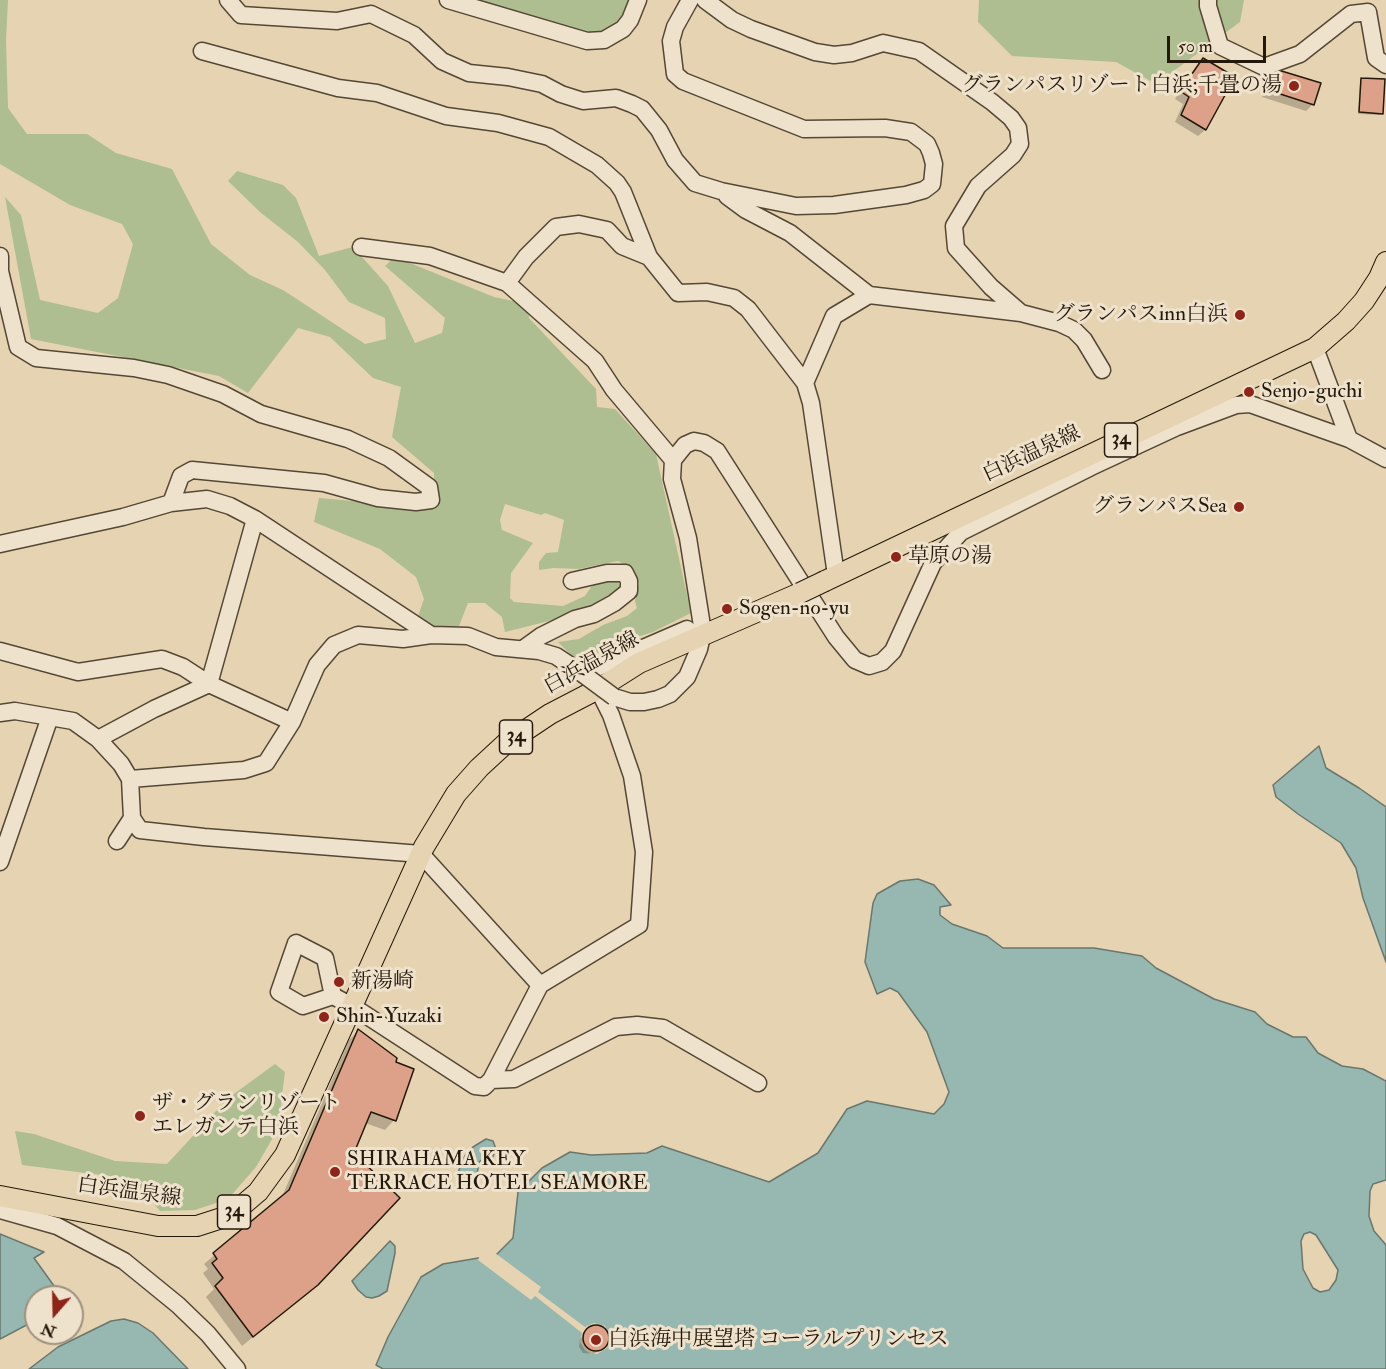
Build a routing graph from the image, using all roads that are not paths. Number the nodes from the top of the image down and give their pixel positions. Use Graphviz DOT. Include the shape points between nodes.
graph roads {
  1 [pos="228,0"];
  2 [pos="447,0"];
  3 [pos="638,0"];
  4 [pos="690,0"];
  5 [pos="705,0"];
  6 [pos="1208,0"];
  7 [pos="202,51"];
  8 [pos="1386,65"];
  9 [pos="722,191"];
  10 [pos="361,246"];
  11 [pos="0,256"];
  12 [pos="649,257"];
  13 [pos="1386,262"];
  14 [pos="507,283"];
  15 [pos="868,294"];
  16 [pos="1021,313"];
  17 [pos="1315,348"];
  18 [pos="1102,370"];
  19 [pos="805,383"];
  20 [pos="1348,439"];
  21 [pos="1386,459"];
  22 [pos="673,460"];
  23 [pos="171,503"];
  24 [pos="255,519"];
  25 [pos="0,544"];
  26 [pos="831,578"];
  27 [pos="572,581"];
  28 [pos="431,635"];
  29 [pos="700,637"];
  30 [pos="523,649"];
  31 [pos="0,651"];
  32 [pos="583,674"];
  33 [pos="209,684"];
  34 [pos="606,693"];
  35 [pos="0,713"];
  36 [pos="50,717"];
  37 [pos="292,722"];
  38 [pos="98,739"];
  39 [pos="130,779"];
  40 [pos="132,818"];
  41 [pos="117,841"];
  42 [pos="421,855"];
  43 [pos="0,862"];
  44 [pos="540,985"];
  45 [pos="333,996"];
  46 [pos="352,1006"];
  47 [pos="491,1080"];
  48 [pos="758,1083"];
  49 [pos="0,1196"];
  50 [pos="0,1210"];
  51 [pos="237,1369"];
  1 -- 9 [label="street" via="241,15 337,21 371,14 414,35 442,61 470,73 542,84 583,101 616,98 632,104 642,109 659,130 675,160 695,183"];
  2 -- 3 [label="street" via="587,41 604,40 622,29"];
  4 -- 9 [label="street" via="671,41 675,75 683,81 804,129 885,128 910,132 927,144 934,164 932,184 924,190 879,200 796,206"];
  5 -- 16 [label="street" via="751,29 815,52 852,53 883,43 918,51 1011,118 1018,128 1020,144 978,186 954,226 956,248"];
  6 -- 8 [label="street" via="1220,46 1264,67 1300,54 1351,14 1368,12 1376,58"];
  7 -- 12 [label="street" via="338,88 377,93 446,116 498,123 549,137 597,165 617,183"];
  9 -- 15 [label="street" via="746,210 790,233"];
  10 -- 14 [label="street" via="430,256"];
  11 -- 23 [label="street" via="18,347 36,358 134,368 223,394 261,414 348,439 389,458 429,486 431,500 378,498 324,483 192,470 181,476"];
  12 -- 14 [label="street" via="622,246 607,230 579,224 556,227"];
  12 -- 19 [label="street" via="678,293 707,292 734,298 748,309"];
  13 -- 17 [label="main road, 白浜温泉線 / 34" via="1364,302"];
  14 -- 22 [label="street" via="595,361 614,390"];
  15 -- 16 [label="street"];
  15 -- 19 [label="street" via="834,316"];
  16 -- 18 [label="street" via="1074,330"];
  17 -- 20 [label="street"];
  17 -- 26 [label="main road, 白浜温泉線 / 34"];
  19 -- 26 [label="street" via="811,404"];
  20 -- 21 [label="street"];
  20 -- 22 [label="street" via="1250,404 1236,405 1176,427 1091,467 961,532 933,563 893,651 882,662 869,666 855,660 836,637 717,451 694,441"];
  22 -- 29 [label="street" via="672,479 688,538"];
  23 -- 24 [label="street" via="207,499"];
  23 -- 25 [label="street"];
  24 -- 28 [label="street"];
  24 -- 33 [label="street"];
  26 -- 29 [label="main road, 白浜温泉線 / 34, bridge"];
  27 -- 30 [label="street" via="624,573 629,591 594,614 575,619"];
  28 -- 30 [label="street" via="468,636 496,647"];
  28 -- 37 [label="street" via="403,639 358,635 334,645 317,665"];
  29 -- 32 [label="street" via="687,629"];
  29 -- 34 [label="main road, 白浜温泉線 / 34" via="639,663"];
  29 -- 34 [label="street" via="687,677 670,694 630,702"];
  30 -- 32 [label="street" via="556,656"];
  31 -- 33 [label="street" via="78,672 162,659"];
  32 -- 34 [label="street, bridge"];
  33 -- 37 [label="street"];
  33 -- 38 [label="street"];
  34 -- 42 [label="main road, 白浜温泉線 / 34" via="550,714 505,744 450,803"];
  34 -- 44 [label="street" via="632,776 644,852 639,925"];
  35 -- 36 [label="street" via="15,711"];
  36 -- 38 [label="street" via="73,721"];
  36 -- 43 [label="street"];
  37 -- 39 [label="street" via="266,763 244,770"];
  38 -- 39 [label="street"];
  39 -- 40 [label="street"];
  40 -- 41 [label="street"];
  40 -- 42 [label="street" via="140,830"];
  42 -- 44 [label="street"];
  42 -- 46 [label="main road, 白浜温泉線 / 34"];
  44 -- 47 [label="street"];
  45 -- 46 [label="street"];
  46 -- 47 [label="street" via="475,1086 484,1087"];
  46 -- 49 [label="main road, 白浜温泉線 / 34" via="285,1155 258,1192 231,1215 197,1226 158,1226"];
  47 -- 48 [label="street" via="514,1079 616,1027 637,1025 663,1028"];
  50 -- 51 [label="street" via="57,1226 124,1261 178,1305"];
}
